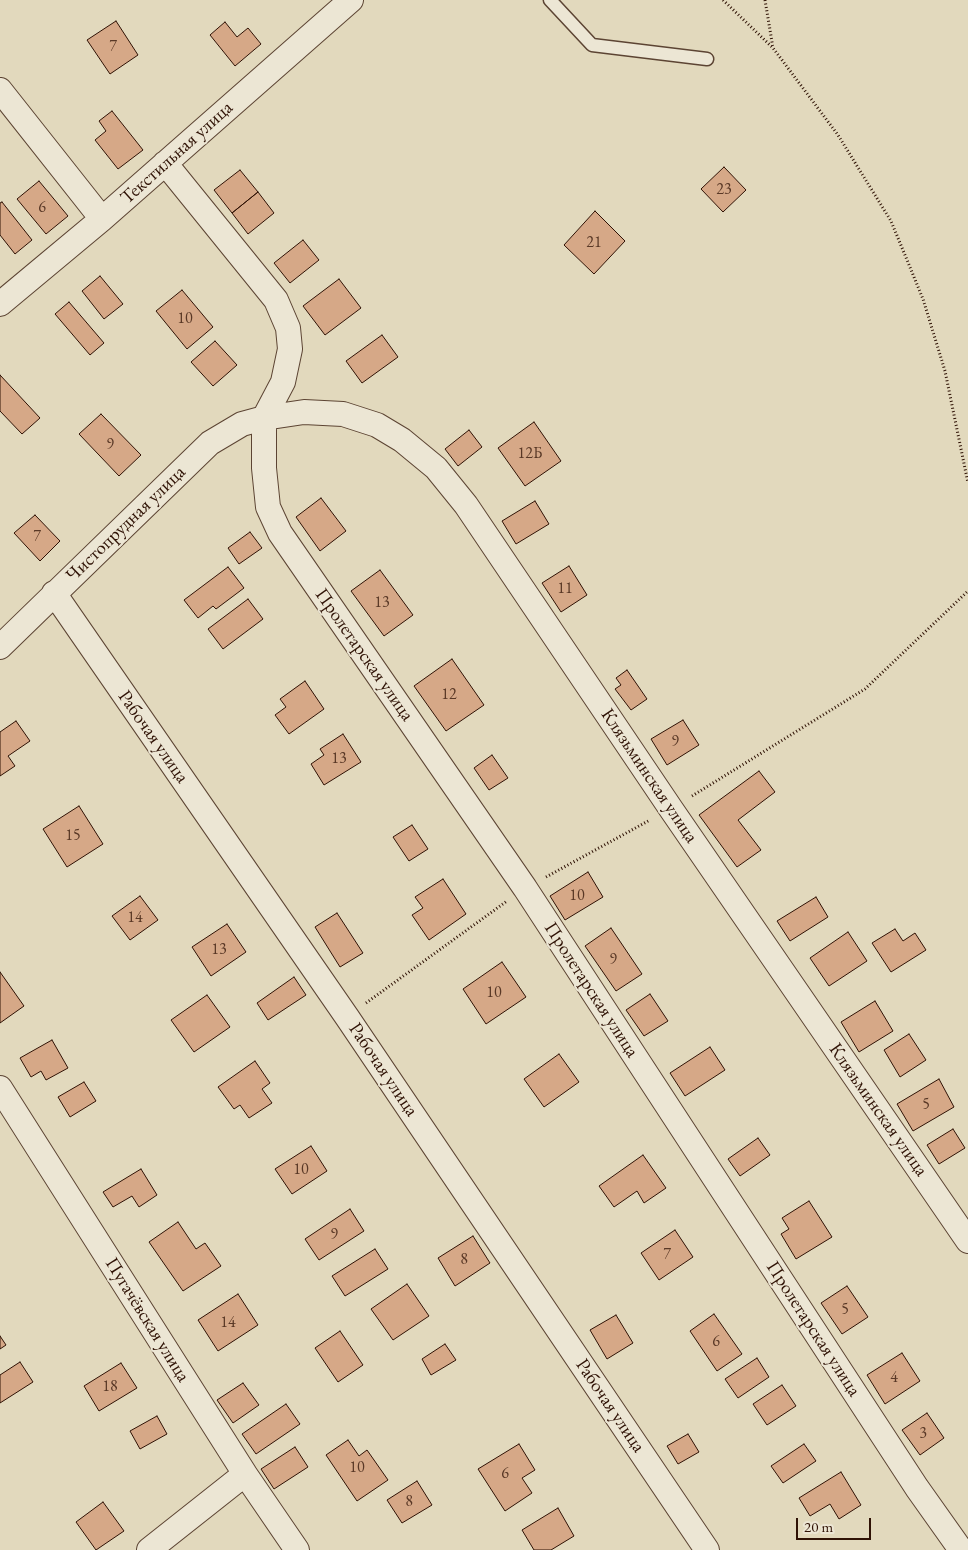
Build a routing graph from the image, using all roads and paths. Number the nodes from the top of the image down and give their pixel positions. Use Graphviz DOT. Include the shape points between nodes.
graph roads {
  1 [pos="351,0"];
  2 [pos="550,0"];
  3 [pos="723,0"];
  4 [pos="765,0"];
  5 [pos="773,48"];
  6 [pos="706,59"];
  7 [pos="0,90"];
  8 [pos="165,163"];
  9 [pos="102,219"];
  10 [pos="0,304"];
  11 [pos="264,418"];
  12 [pos="968,484"];
  13 [pos="54,593"];
  14 [pos="0,647"];
  15 [pos="0,1088"];
  16 [pos="968,1241"];
  17 [pos="245,1474"];
  18 [pos="149,1550"];
  19 [pos="297,1550"];
  20 [pos="707,1550"];
  21 [pos="961,1550"];
  1 -- 8 [label="street, Текстильная улица"];
  2 -- 6 [label="lane" via="592,45"];
  3 -- 5 [label="path"];
  4 -- 5 [label="path"];
  5 -- 12 [label="path" via="838,135 890,221 923,299 945,371"];
  7 -- 9 [label="street"];
  8 -- 9 [label="street, Текстильная улица"];
  8 -- 11 [label="street" via="276,300 288,328 290,349 282,382"];
  9 -- 10 [label="street, Текстильная улица"];
  11 -- 13 [label="street, Чистопрудная улица" via="242,424 210,443"];
  11 -- 16 [label="street, Клязьминская улица" via="304,412 343,414 377,425 402,440 436,468 466,505"];
  11 -- 21 [label="street, Пролетарская улица" via="268,507 280,533 525,888 916,1488"];
  13 -- 14 [label="street, Чистопрудная улица"];
  13 -- 20 [label="street, Рабочая улица" via="347,1017"];
  15 -- 17 [label="street, Пугачёвская улица"];
  17 -- 18 [label="street"];
  17 -- 19 [label="street, Пугачёвская улица"];
}
